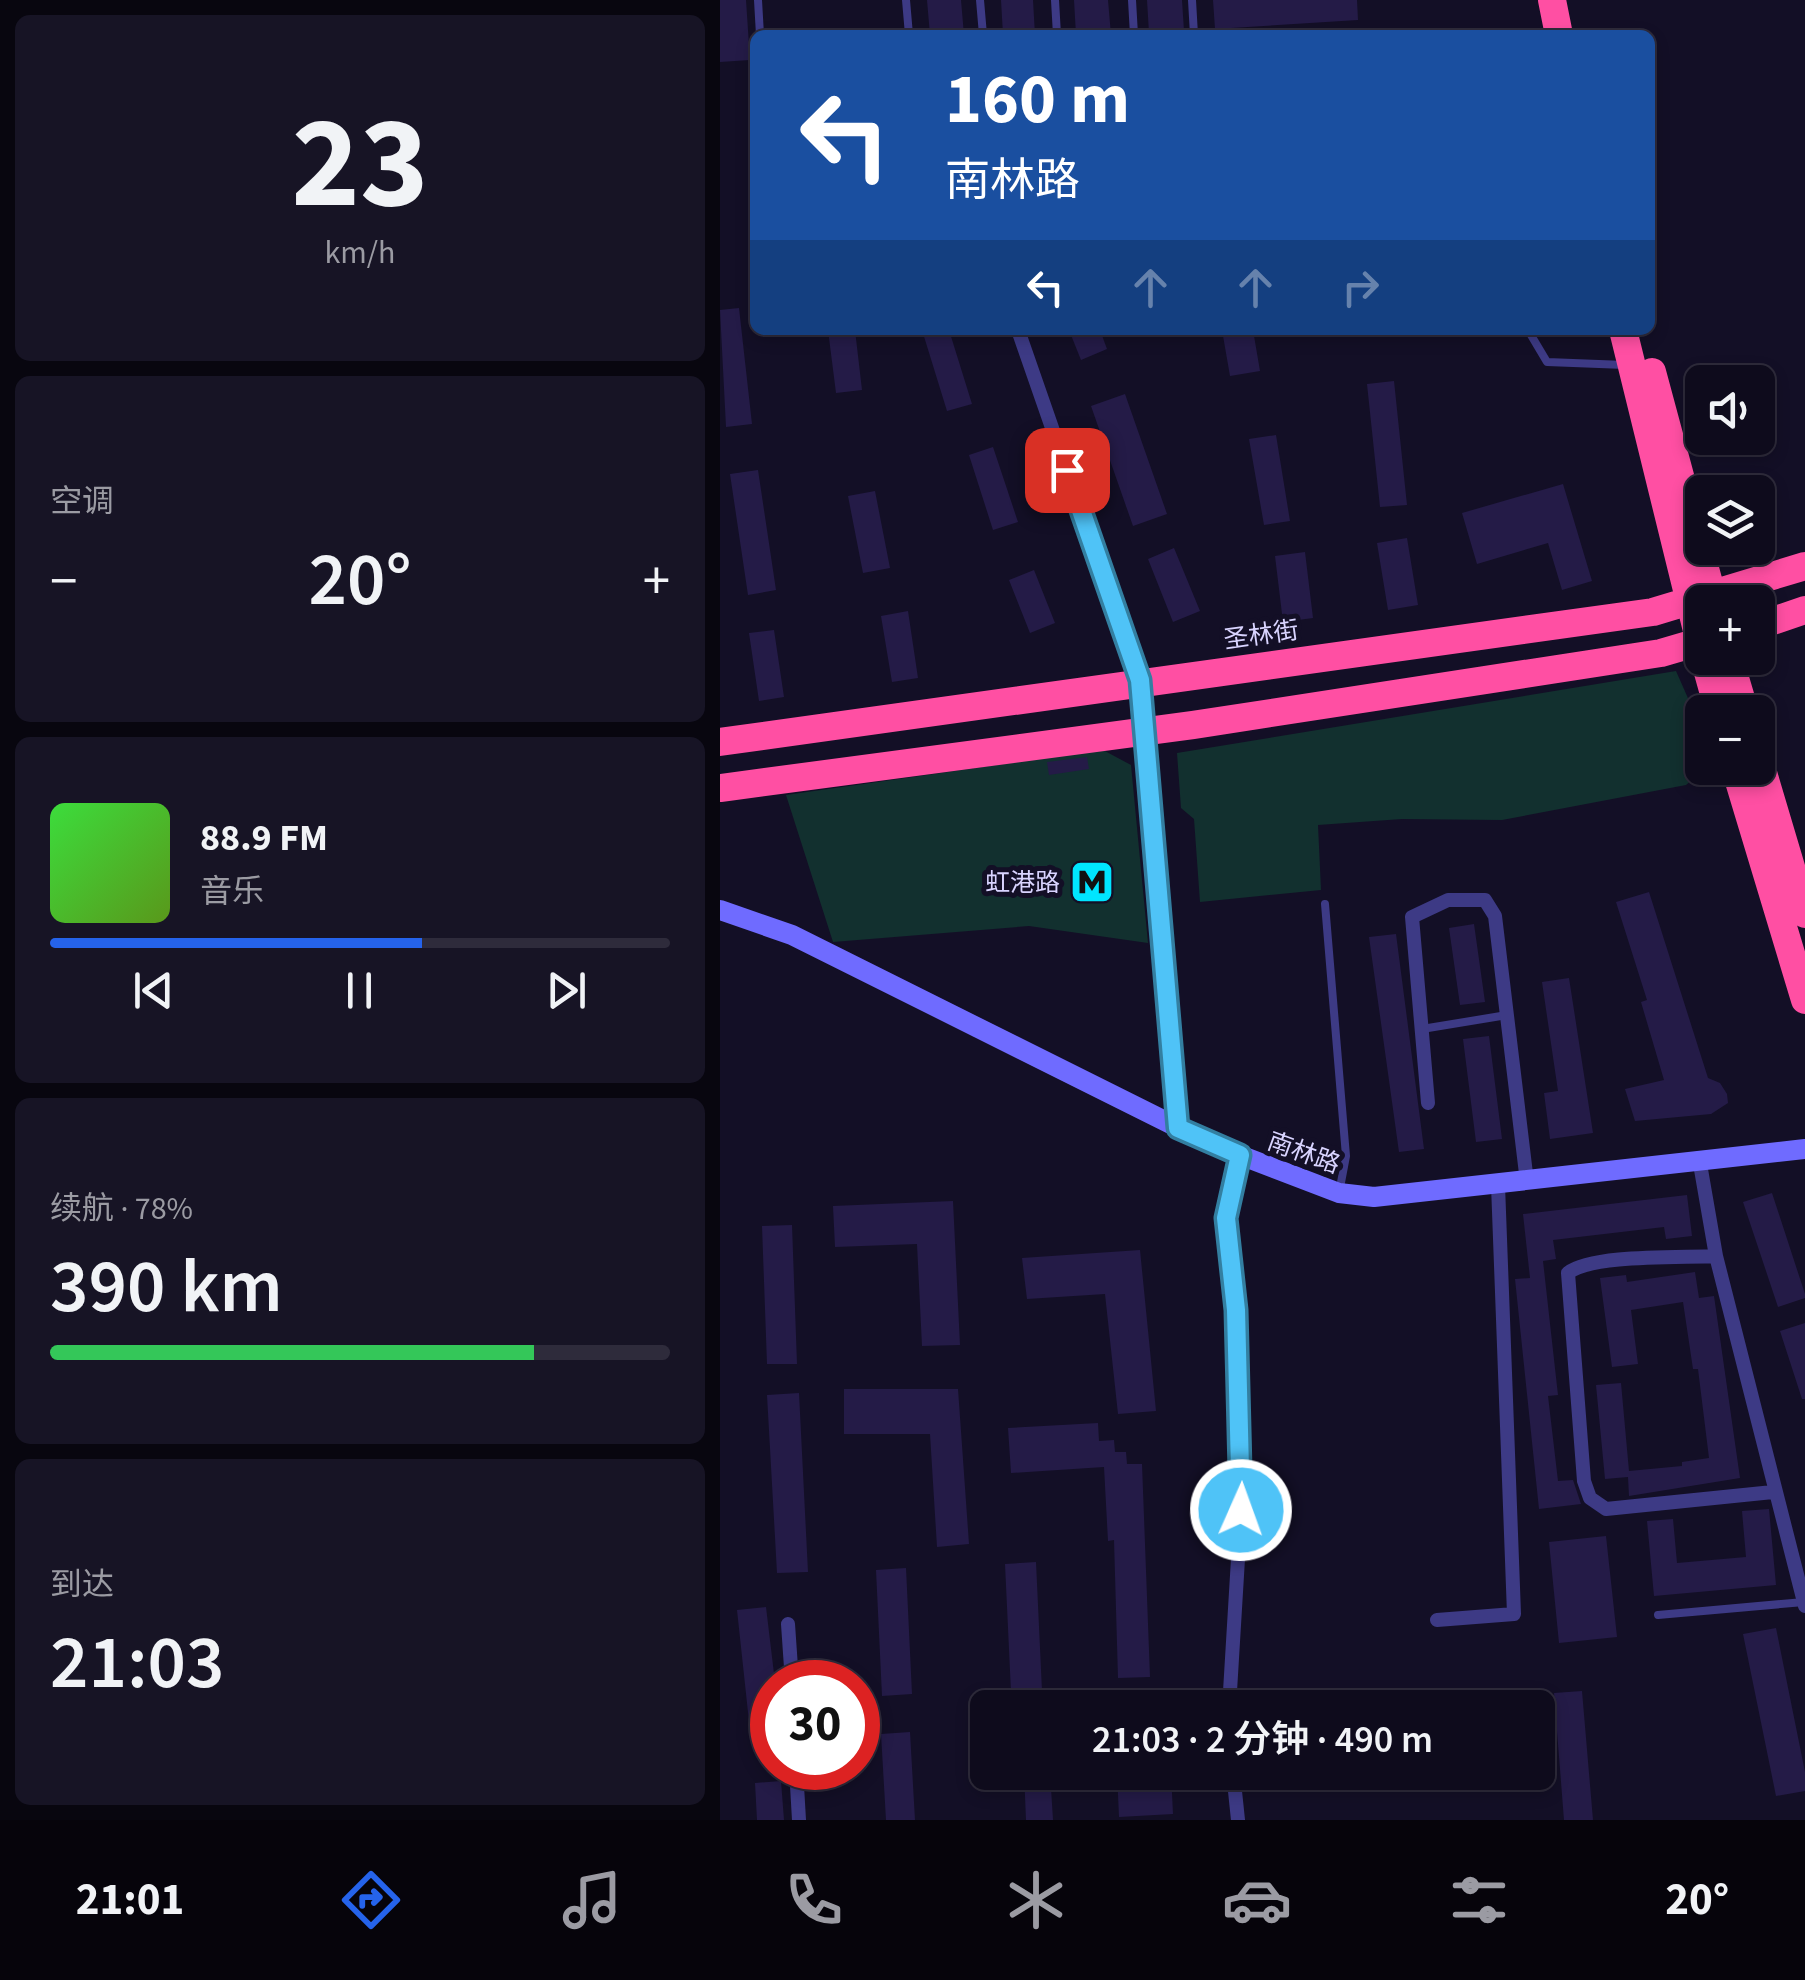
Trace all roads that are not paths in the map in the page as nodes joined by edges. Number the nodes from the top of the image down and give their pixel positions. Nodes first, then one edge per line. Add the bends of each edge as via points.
1 (758, 0) edge
2 (906, 0) edge
3 (980, 0) edge
4 (1055, 0) edge
5 (1132, 0) edge
6 (1192, 0) edge
7 (1552, 0) edge
8 (1571, 0) edge
9 (760, 30) edge
10 (909, 30) edge
11 (983, 30) edge
12 (1057, 30) edge
13 (1134, 30) edge
14 (1194, 30) edge
15 (1558, 30) edge
16 (1577, 30) edge
17 (1020, 335) edge
18 (1531, 335) edge
19 (1625, 335) edge
20 (1643, 335) edge
21 (1632, 366) junction
22 (1805, 566) edge
23 (1700, 585) edge
24 (1702, 585) edge
25 (1749, 585) edge
26 (1685, 605) edge
27 (1805, 610) edge
28 (1775, 620) edge
29 (1685, 650) edge
30 (1140, 680) junction
31 (1146, 729) junction
32 (720, 742) edge
33 (1740, 785) edge
34 (1767, 785) edge
35 (720, 788) edge
36 (1325, 904) dead end
37 (720, 910) edge
38 (1805, 914) edge
39 (1805, 1000) edge
40 (1507, 1015) junction
41 (1421, 1029) junction
42 (1428, 1102) dead end
43 (1178, 1128) junction
44 (1805, 1150) edge
45 (1240, 1155) junction
46 (1699, 1158) junction
47 (1527, 1182) junction
48 (1498, 1185) junction
49 (1339, 1193) junction
50 (1716, 1256) junction
51 (1772, 1492) junction
52 (1805, 1604) edge
53 (1658, 1615) dead end
54 (1437, 1620) dead end
55 (788, 1624) dead end
56 (790, 1660) edge
57 (1229, 1690) edge
58 (797, 1790) edge
59 (1235, 1790) edge
60 (799, 1820) edge
61 (1238, 1820) edge

1 - 9 lane
2 - 10 lane
3 - 11 lane
4 - 12 lane
5 - 13 lane
6 - 14 lane
7 - 15 highway
8 - 16 highway
17 - 30 street
18 - 21 lane via 1547,362
19 - 21 highway
20 - 24 highway
21 - 23 highway
22 - 25 highway, 圣林街
26 - 30 highway, 圣林街
27 - 28 highway
29 - 31 highway
30 - 31 street
30 - 32 highway, 圣林街
31 - 35 highway
31 - 43 street
33 - 39 highway
34 - 38 highway
36 - 49 lane via 1346,1156
37 - 43 street, 南林路 via 792,935
40 - 41 lane
40 - 41 street via 1495,916 1485,900 1448,900 1412,917
40 - 47 street
41 - 42 street
43 - 45 street, 南林路
44 - 46 street, 南林路
45 - 49 street, 南林路
45 - 57 street via 1226,1218 1243,1476
46 - 47 street, 南林路
46 - 50 street
47 - 48 street, 南林路
48 - 49 street, 南林路 via 1374,1197
48 - 54 street via 1514,1614
50 - 51 street
50 - 51 street via 1601,1263 1568,1273 1584,1480 1590,1498 1606,1509
51 - 52 street
52 - 53 lane
55 - 56 street
58 - 60 street
59 - 61 street

